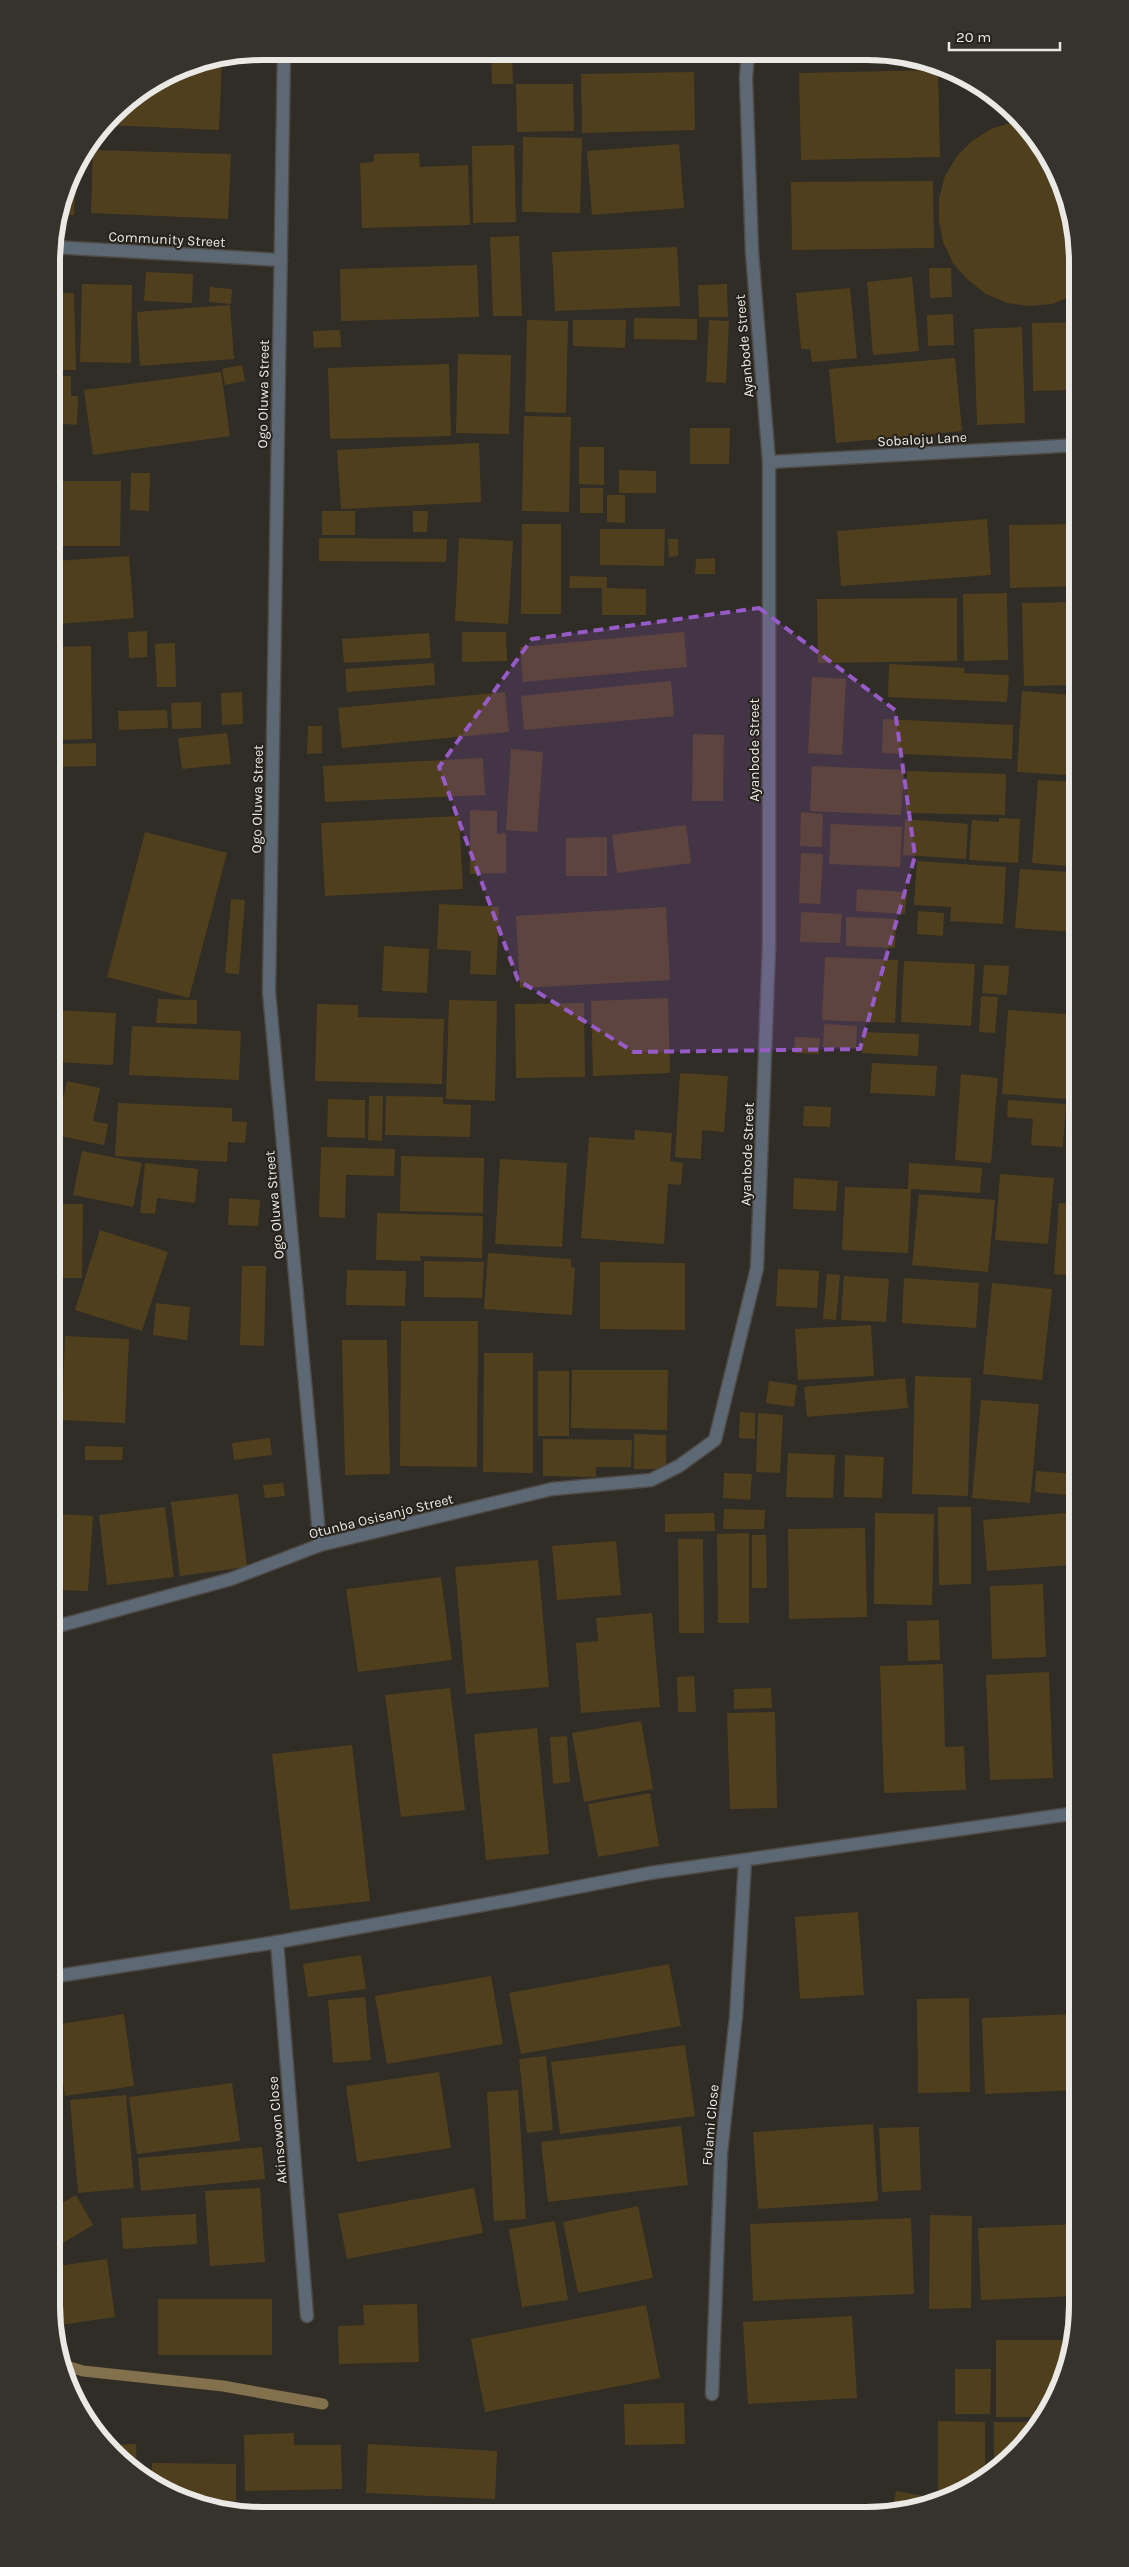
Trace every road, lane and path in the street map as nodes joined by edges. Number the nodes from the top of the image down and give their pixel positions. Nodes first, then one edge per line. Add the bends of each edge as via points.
1 (284, 60) edge
2 (747, 60) edge
3 (60, 247) edge
4 (281, 260) junction
5 (1069, 445) edge
6 (769, 462) junction
7 (715, 1440) joint
8 (320, 1544) junction
9 (60, 1626) edge
10 (1069, 1814) edge
11 (745, 1860) junction
12 (277, 1942) junction
13 (60, 1976) edge
14 (306, 2316) dead end
15 (712, 2394) dead end

1 - 4 street, Ogo Oluwa Street
2 - 6 street, Ayanbode Street via 752,252
3 - 4 street, Community Street
4 - 8 street, Ogo Oluwa Street via 270,992
5 - 6 street, Sobaloju Lane
6 - 7 street, Ayanbode Street via 769,946 758,1268
7 - 8 street, Otunba Osisanjo Street via 679,1466 651,1480 552,1489
8 - 9 street, Otunba Osisanjo Street via 231,1579
10 - 11 street
11 - 12 street via 650,1872
11 - 15 street, Folami Close via 736,2017 721,2153
12 - 13 street
12 - 14 street, Akinsowon Close

